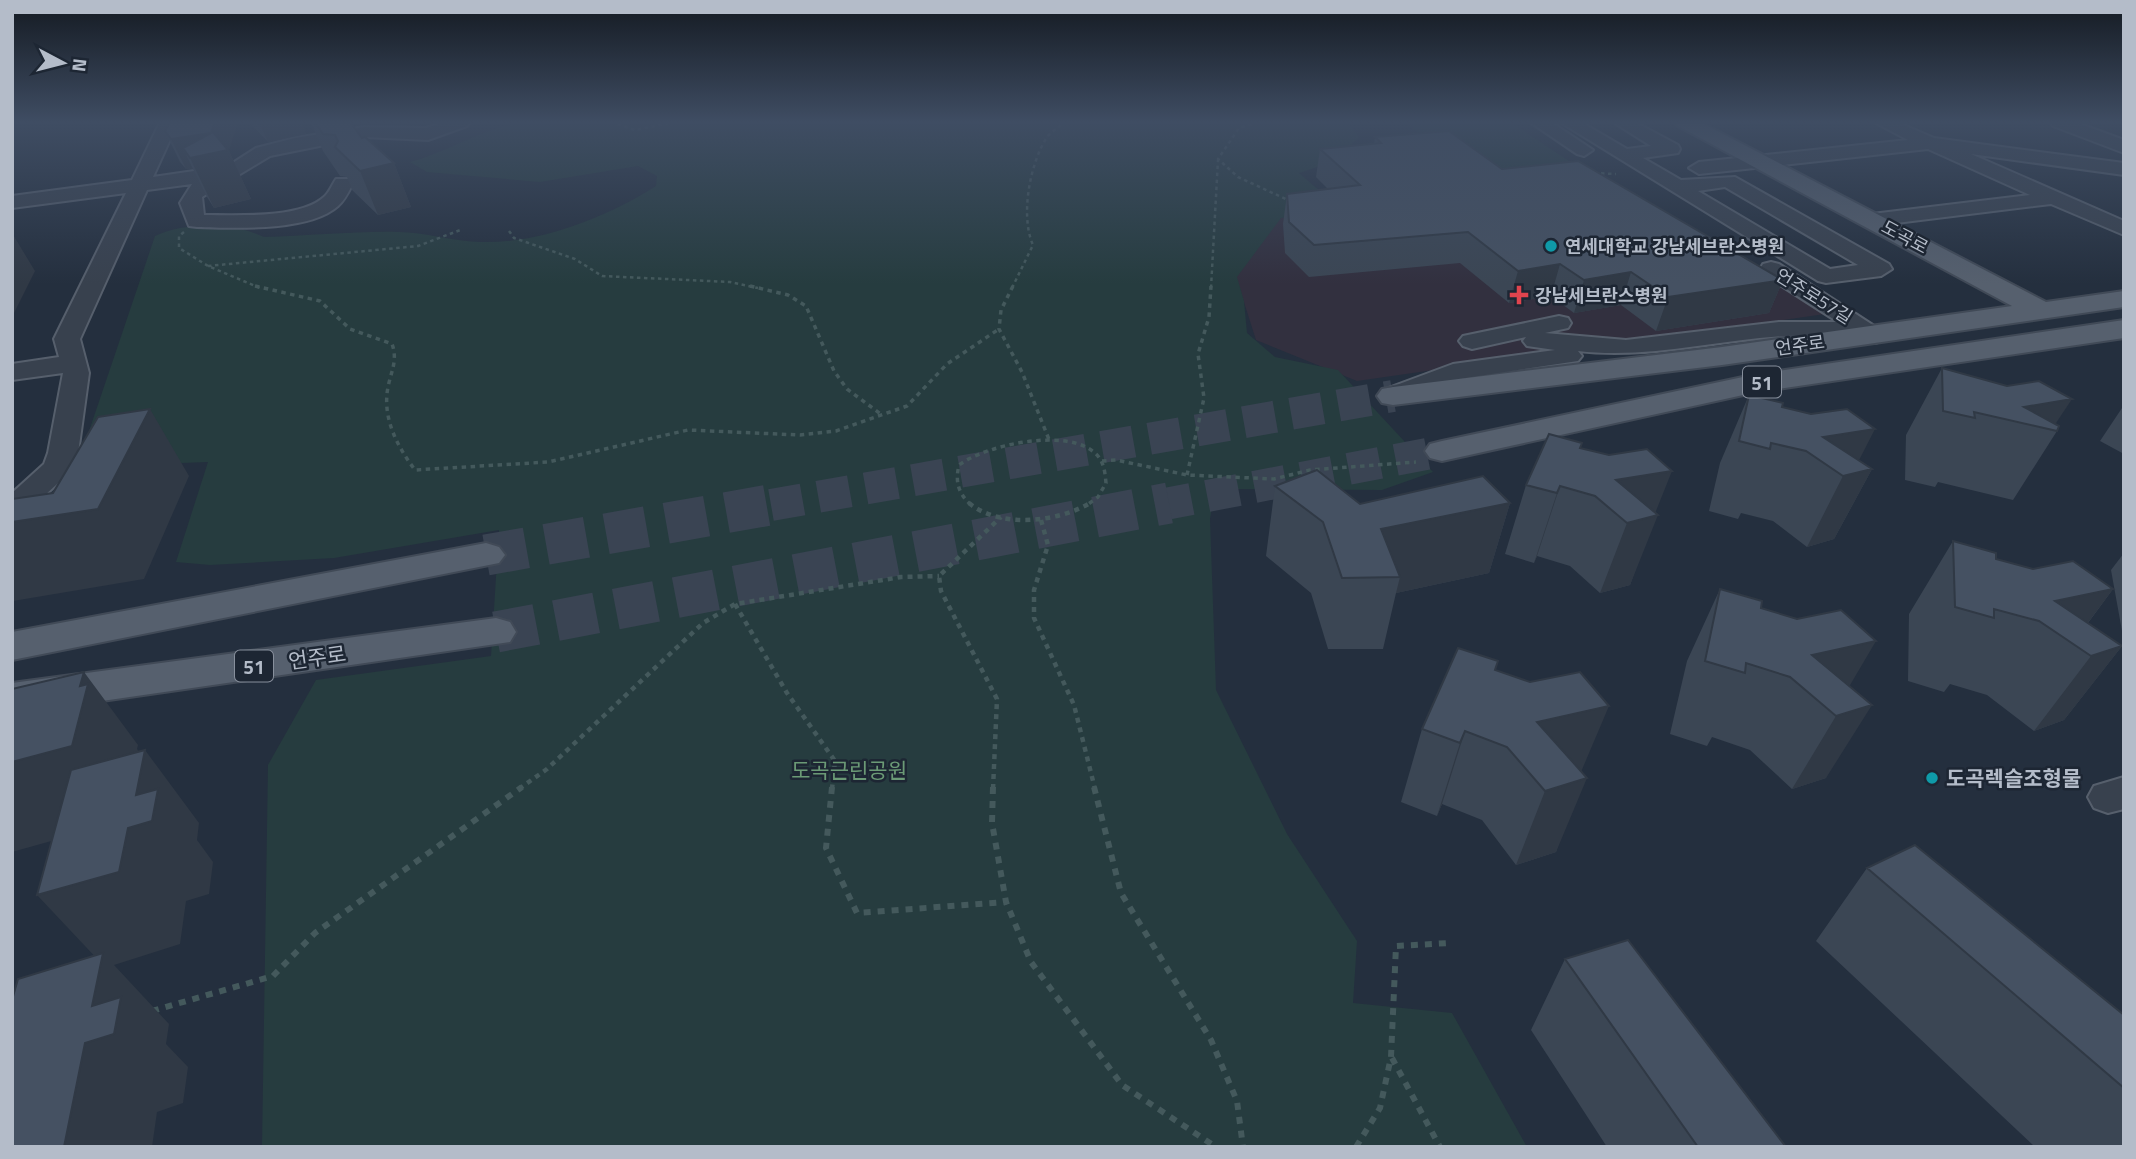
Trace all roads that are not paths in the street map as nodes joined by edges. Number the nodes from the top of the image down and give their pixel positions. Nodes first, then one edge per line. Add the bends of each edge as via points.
1 (144, 176) edge
2 (202, 176) edge
3 (223, 176) edge
4 (1640, 176) edge
5 (1657, 176) edge
6 (1789, 176) edge
7 (2006, 176) edge
8 (343, 183) edge
9 (140, 186) junction
10 (1676, 187) junction
11 (2055, 198) junction
12 (12, 202) edge
13 (1872, 220) junction
14 (2124, 229) edge
15 (2124, 299) edge
16 (2039, 309) junction
17 (2124, 329) edge
18 (2085, 334) junction
19 (1875, 335) junction
20 (1472, 341) dead end
21 (1628, 347) junction
22 (2124, 354) edge
23 (1569, 356) junction
24 (74, 362) junction
25 (12, 372) edge
26 (1393, 397) joint
27 (1442, 451) tunnel mouth
28 (12, 518) edge
29 (486, 555) tunnel mouth
30 (496, 632) tunnel mouth
31 (12, 646) edge
32 (12, 699) edge

1 - 9 street
2 - 9 street
3 - 8 street via 198,188 190,198 189,208 197,221 301,215 331,203
4 - 19 street, 언주로57길
5 - 10 street
6 - 13 main road, 도곡로
7 - 11 street
9 - 12 street
9 - 24 street via 67,340
10 - 10 street via 1728,181 1881,269 1826,276
11 - 13 street
11 - 14 street
13 - 16 main road, 도곡로
15 - 16 main road, 언주로 / 51
16 - 18 main road, 도곡로
16 - 19 main road, 언주로 / 51
17 - 18 main road, 언주로 / 51
18 - 22 main road, 도곡로
18 - 27 main road, 언주로 / 51 via 1757,383
19 - 21 street via 1800,326
19 - 26 main road, 언주로 / 51
20 - 21 street via 1564,323 1597,331
21 - 23 street
21 - 23 street via 1536,341 1560,345
23 - 26 street via 1453,372
24 - 25 street
24 - 28 street via 76,373 58,468 20,502
29 - 31 main road
30 - 32 main road, 언주로 / 51

